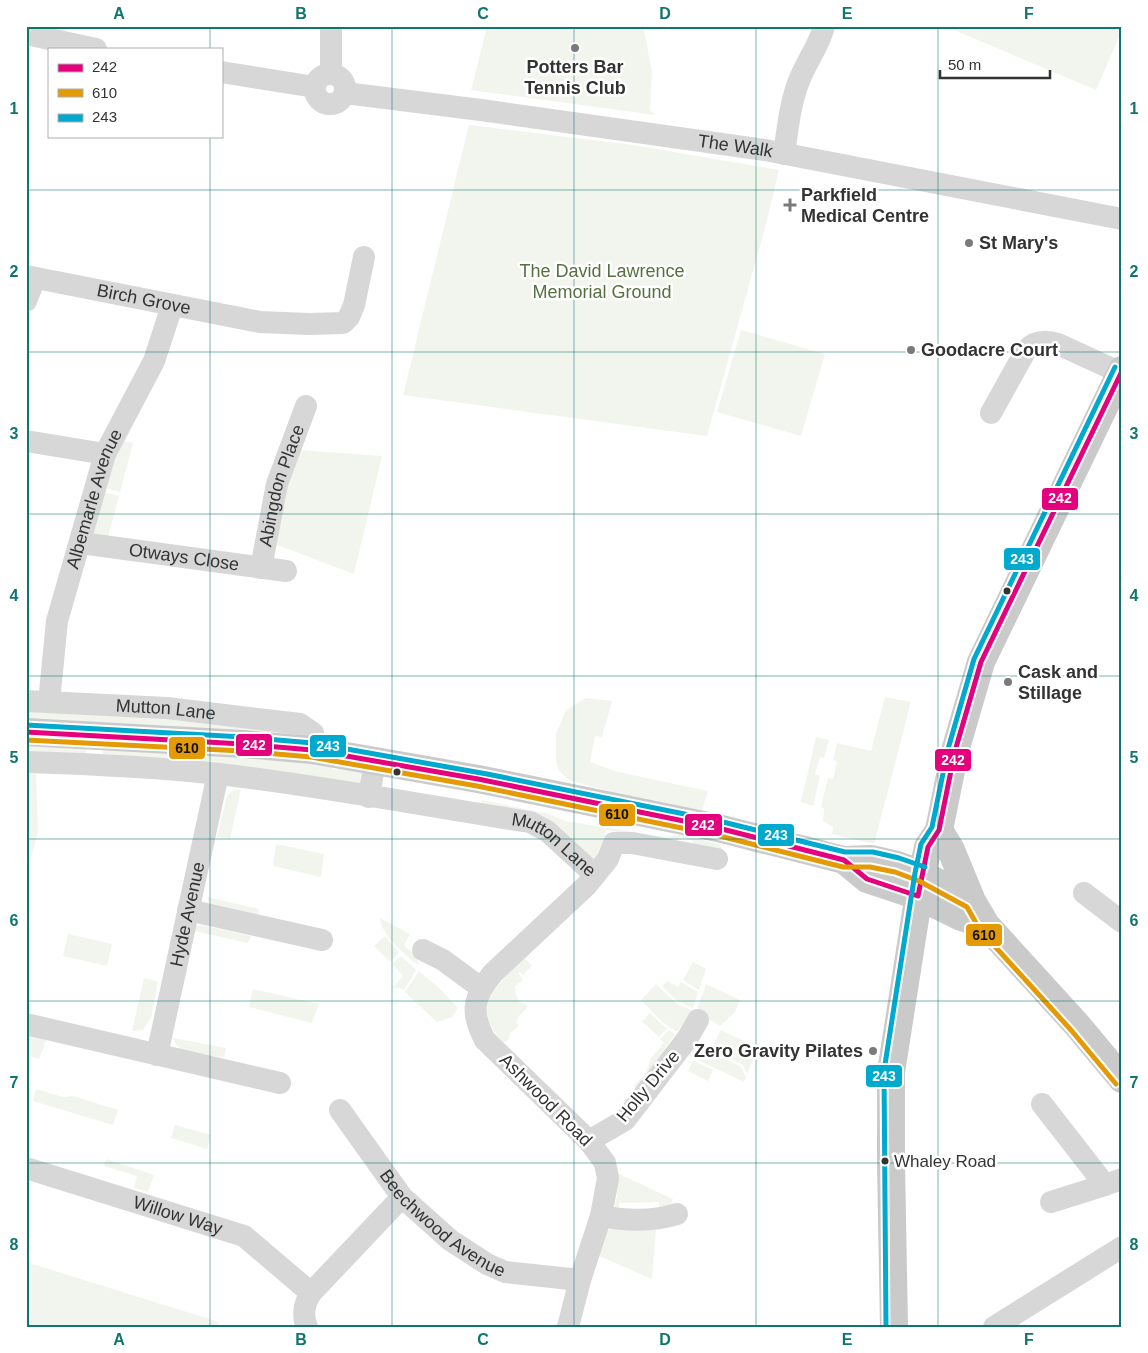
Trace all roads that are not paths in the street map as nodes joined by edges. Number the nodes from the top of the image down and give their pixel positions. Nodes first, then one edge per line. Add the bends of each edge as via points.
1 (331, 26) edge
2 (824, 26) edge
3 (26, 34) edge
4 (91, 48) edge
5 (222, 72) edge
6 (323, 80) junction
7 (784, 154) junction
8 (1122, 219) edge
9 (364, 257) dead end
10 (31, 277) edge
11 (26, 301) edge
12 (172, 306) junction
13 (1121, 372) edge
14 (306, 406) dead end
15 (991, 413) dead end
16 (26, 441) edge
17 (105, 454) junction
18 (81, 543) junction
19 (261, 568) junction
20 (286, 571) dead end
21 (26, 701) edge
22 (49, 702) junction
23 (26, 732) edge
24 (95, 736) junction
25 (312, 750) junction
26 (375, 760) junction
27 (26, 762) edge
28 (95, 764) junction
29 (218, 774) junction
30 (369, 797) junction
31 (939, 830) junction
32 (717, 859) dead end
33 (595, 875) junction
34 (920, 885) junction
35 (1084, 893) dead end
36 (972, 900) junction
37 (188, 910) junction
38 (1122, 922) edge
39 (986, 925) junction
40 (322, 940) dead end
41 (423, 950) dead end
42 (481, 988) junction
43 (698, 1020) dead end
44 (26, 1024) edge
45 (157, 1055) junction
46 (1122, 1079) edge
47 (280, 1083) dead end
48 (1042, 1104) dead end
49 (340, 1110) dead end
50 (589, 1141) junction
51 (26, 1168) edge
52 (1113, 1182) edge
53 (402, 1197) junction
54 (1052, 1202) dead end
55 (677, 1214) dead end
56 (602, 1216) junction
57 (1122, 1247) edge
58 (580, 1280) junction
59 (310, 1293) junction
60 (307, 1327) edge
61 (568, 1327) edge
62 (894, 1327) edge
63 (994, 1327) edge

1 - 6 street
2 - 7 street via 813,69 792,99
3 - 4 street
5 - 6 street
6 - 7 street, The Walk via 342,78 345,93 500,112
7 - 8 street, The Walk
9 - 12 street, Birch Grove via 354,305 343,323 260,322
10 - 11 street
10 - 12 street, Birch Grove
12 - 17 street, Albemarle Avenue via 154,361
13 - 15 street via 1058,344 1040,342 1026,350
13 - 31 main road via 982,662 955,751
14 - 19 street, Abingdon Place via 277,484
16 - 17 street
17 - 18 street, Albemarle Avenue
18 - 19 street, Otways Close
18 - 22 street, Albemarle Avenue via 57,621
19 - 20 street, Otways Close
21 - 22 street, Mutton Lane
22 - 25 street, Mutton Lane via 167,708 300,724 313,733
23 - 24 main road, Mutton Lane
24 - 25 main road, Mutton Lane
24 - 28 street
25 - 26 main road, Mutton Lane
26 - 30 street
26 - 34 main road, Mutton Lane via 718,828 844,860 871,859 897,865
27 - 28 street, Mutton Lane
28 - 29 street, Mutton Lane
29 - 30 street, Mutton Lane
29 - 37 street, Hyde Avenue
30 - 33 street, Mutton Lane via 530,822 546,831
31 - 34 main road via 928,847
31 - 36 main road
32 - 33 street, Mutton Lane via 632,843 614,843
33 - 42 street, Ashwood Road
34 - 36 main road
34 - 39 main road via 962,917
34 - 62 main road via 891,1072
35 - 38 street
36 - 39 main road
37 - 40 street
37 - 45 street, Hyde Avenue
39 - 46 main road
41 - 42 street via 443,960
42 - 50 street, Ashwood Road via 475,1009 485,1040
43 - 50 street, Holly Drive via 624,1120
44 - 45 street
45 - 47 street
48 - 52 street
49 - 53 street, Beechwood Avenue
50 - 56 street, Ashwood Road via 605,1163 608,1178
51 - 59 street, Willow Way via 244,1236
52 - 54 street
53 - 58 street, Beechwood Avenue via 450,1240 505,1272
53 - 59 street
55 - 56 street via 660,1219 622,1220
56 - 58 street, Ashwood Road
57 - 63 street
58 - 61 street, Ashwood Road
59 - 60 street via 304,1310

